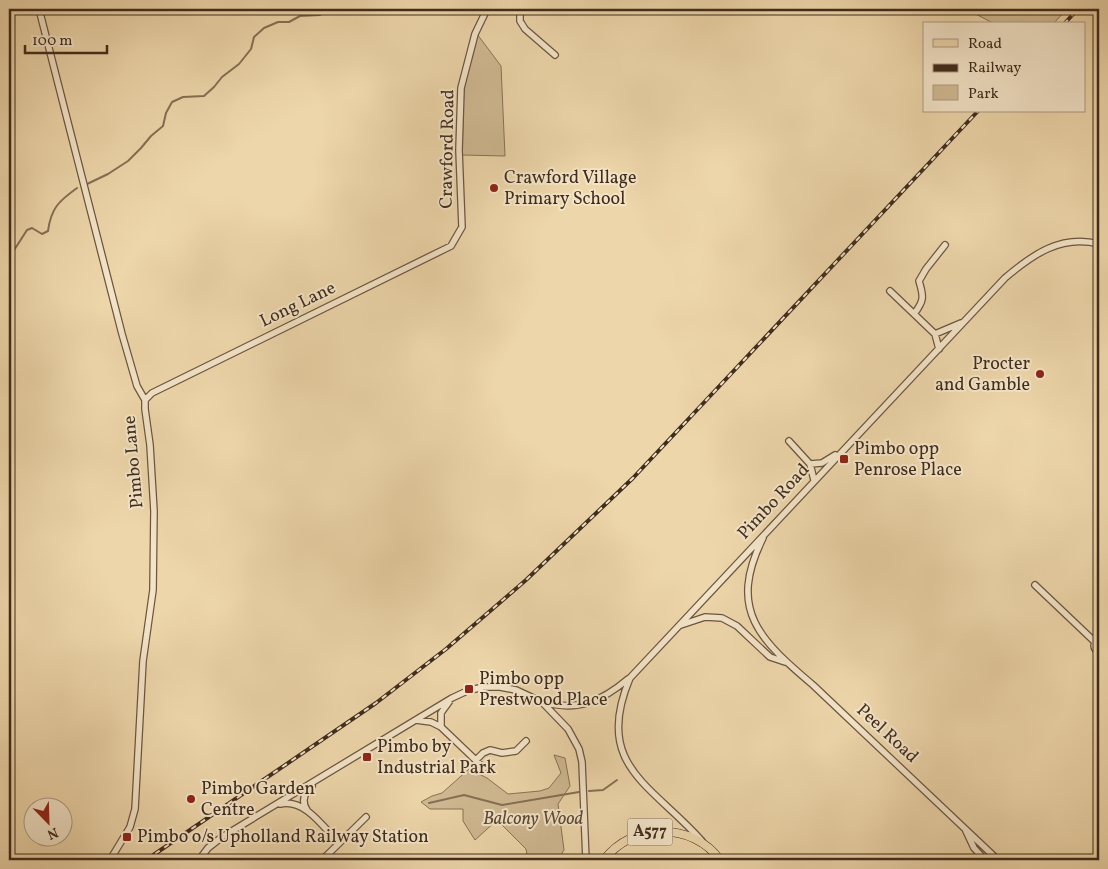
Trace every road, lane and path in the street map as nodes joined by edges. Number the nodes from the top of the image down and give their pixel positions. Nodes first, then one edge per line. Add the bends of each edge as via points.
1 (38, 9) edge
2 (487, 9) edge
3 (520, 9) edge
4 (555, 55) dead end
5 (460, 232) joint
6 (1099, 244) edge
7 (945, 245) dead end
8 (890, 291) dead end
9 (914, 314) junction
10 (966, 320) junction
11 (935, 334) junction
12 (939, 349) junction
13 (145, 400) junction
14 (789, 441) dead end
15 (844, 450) junction
16 (810, 464) junction
17 (814, 480) junction
18 (767, 532) junction
19 (1035, 585) dead end
20 (678, 627) junction
21 (1097, 640) edge
22 (1099, 653) edge
23 (787, 663) junction
24 (630, 678) junction
25 (452, 698) junction
26 (542, 702) junction
27 (416, 720) junction
28 (441, 727) junction
29 (526, 741) dead end
30 (476, 760) junction
31 (484, 768) dead end
32 (323, 776) junction
33 (273, 806) junction
34 (308, 812) junction
35 (366, 816) dead end
36 (966, 828) junction
37 (703, 842) junction
38 (339, 843) junction
39 (110, 860) edge
40 (199, 860) edge
41 (322, 860) edge
42 (586, 860) edge
43 (604, 860) edge
44 (720, 860) edge
45 (985, 860) edge
46 (998, 860) edge

1 - 13 street, Pimbo Lane via 122,334 137,386
2 - 5 street, Crawford Road via 475,34 461,88
3 - 4 street via 520,21 526,29
5 - 13 street, Long Lane via 451,246 152,393
6 - 10 street, Pimbo Road via 1072,242 1055,245 1036,254 1005,278
7 - 9 street via 919,282 923,295
8 - 9 street
9 - 11 street
10 - 11 street
10 - 12 street, Pimbo Road
11 - 12 street
12 - 15 street, Pimbo Road
13 - 39 street, Pimbo Lane via 154,510 153,590 144,661 135,809 130,827
14 - 16 street
15 - 16 street via 822,463
15 - 17 street, Pimbo Road
16 - 17 street
17 - 18 street, Pimbo Road
18 - 20 street, Pimbo Road
18 - 23 street, Peel Road via 750,570 748,602 761,633
19 - 21 street
20 - 23 street, Peel Road via 705,617 722,618 737,626 770,658
20 - 24 street, Pimbo Road
21 - 22 street via 1095,650
23 - 36 street, Peel Road
24 - 26 street via 608,695 585,704 564,706
24 - 37 street, Pimbo Road via 621,698 617,726 620,748 633,771
25 - 26 street via 474,689 492,687 516,690
25 - 27 street
25 - 28 street via 441,713
26 - 42 street via 563,723 575,741 582,762
27 - 28 street
27 - 32 street
28 - 30 street
29 - 30 street via 516,751 502,753 490,750
30 - 31 street
32 - 33 street
32 - 34 street via 304,797
33 - 34 street via 291,803
33 - 40 street via 218,840
34 - 38 street
35 - 38 street
36 - 45 street, Peel Road via 974,848
36 - 46 street, Peel Road
37 - 43 main road, A577 via 673,832 657,831 630,838
37 - 44 main road, A577
38 - 41 street

